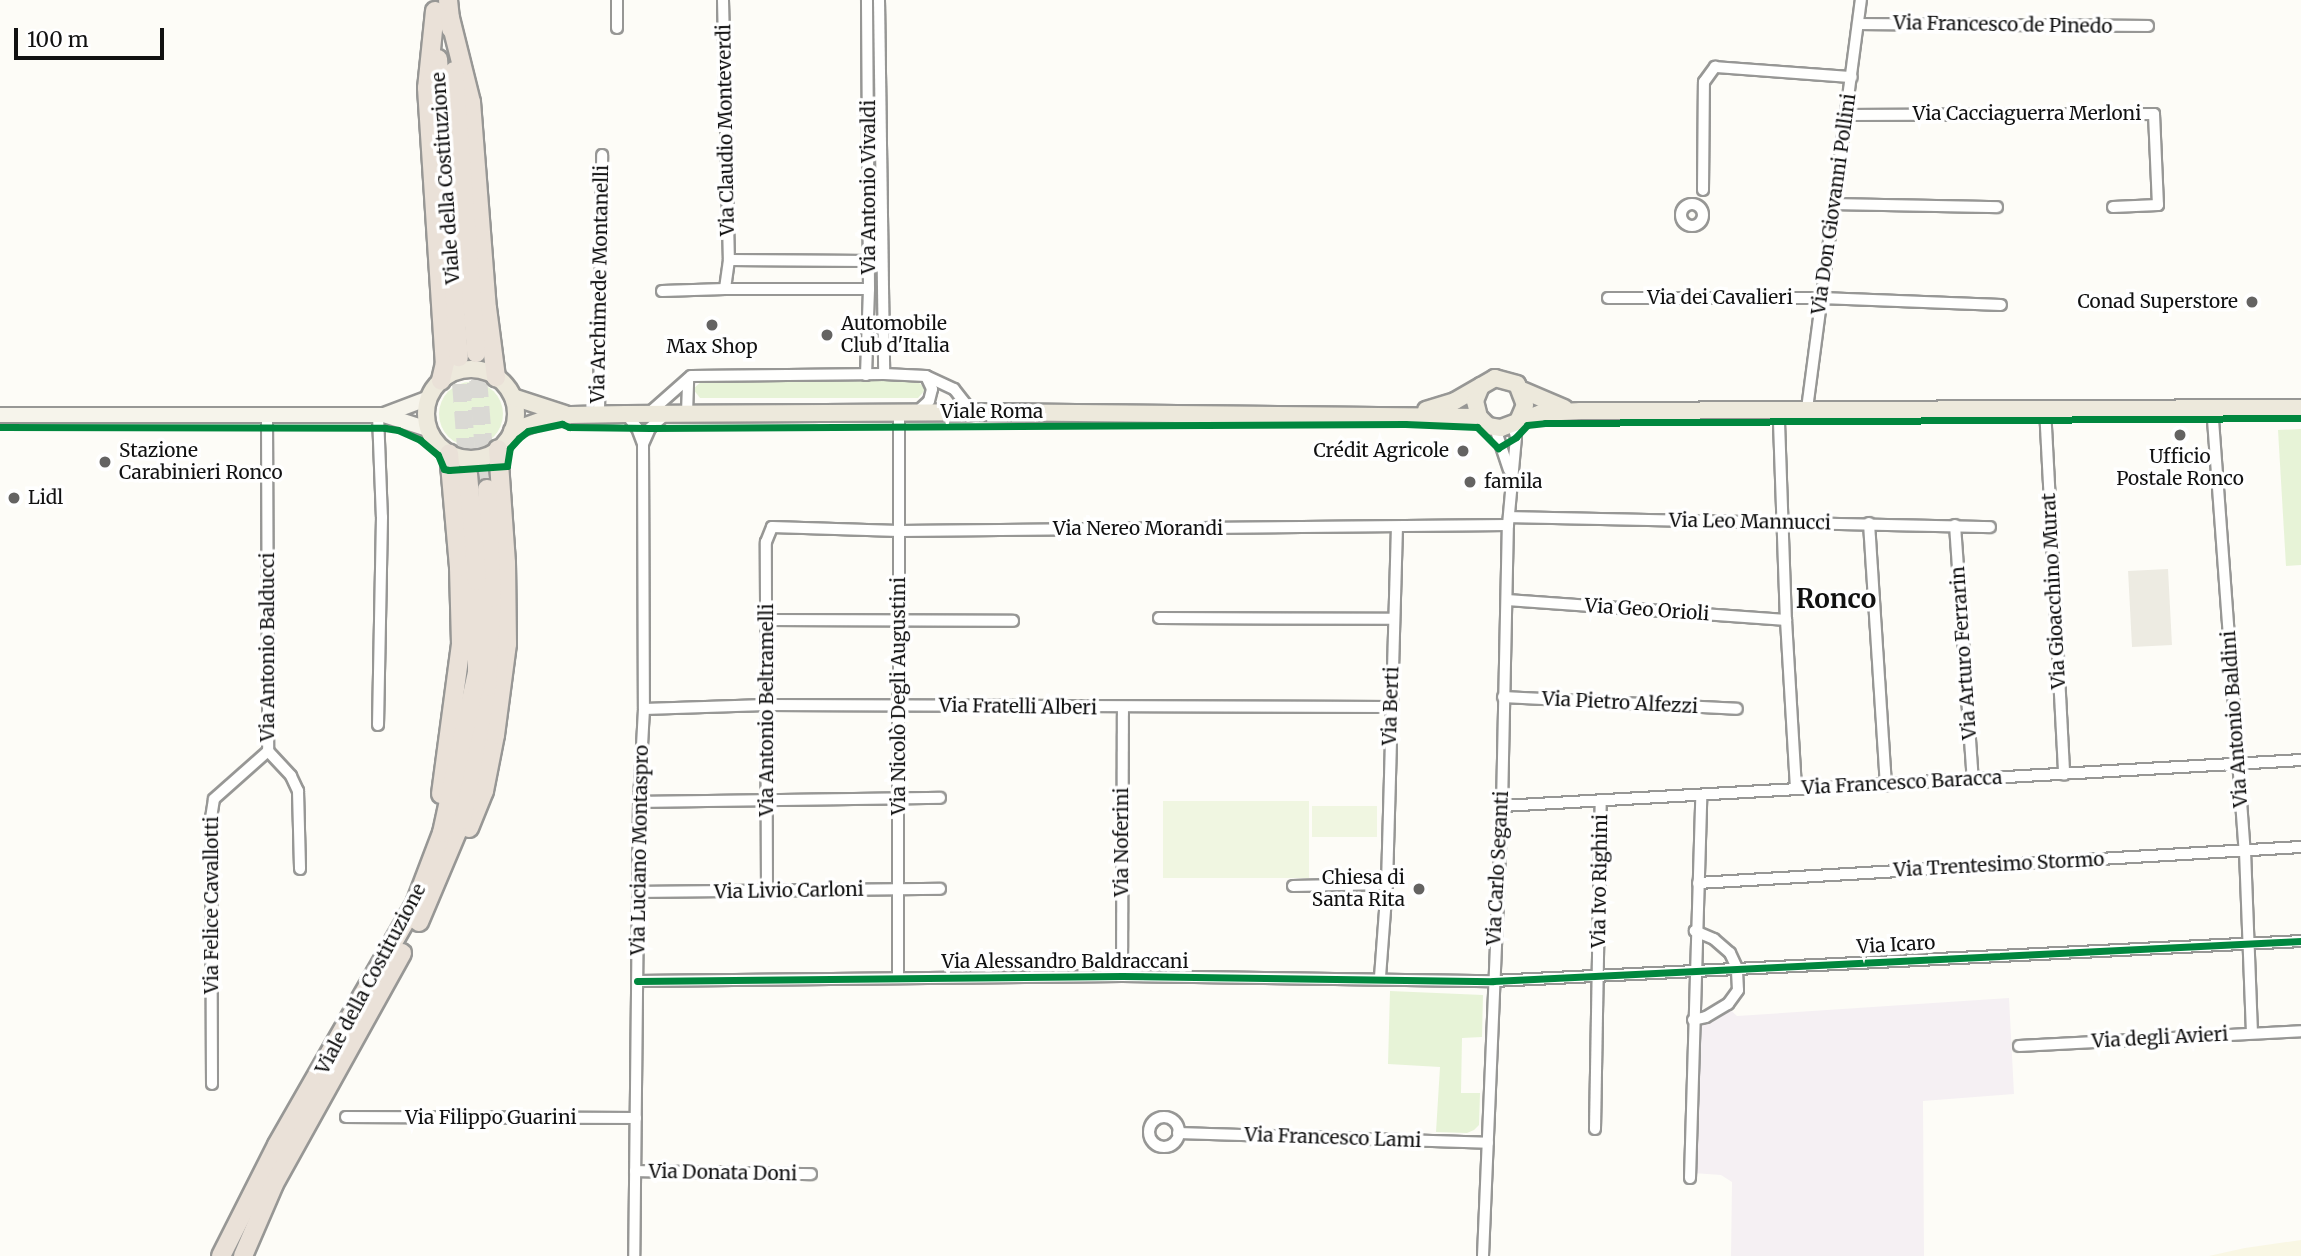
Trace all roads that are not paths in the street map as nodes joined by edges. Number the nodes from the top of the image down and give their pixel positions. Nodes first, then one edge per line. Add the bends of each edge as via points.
1 (617, 0) edge
2 (723, 0) edge
3 (867, 0) edge
4 (879, 0) edge
5 (1861, 0) edge
6 (442, 7) edge
7 (1859, 24) junction
8 (2148, 26) dead end
9 (617, 29) dead end
10 (1852, 77) junction
11 (1847, 115) junction
12 (601, 155) dead end
13 (1703, 190) junction
14 (1694, 204) junction
15 (1836, 204) junction
16 (1997, 207) dead end
17 (2113, 207) dead end
18 (1703, 214) junction
19 (729, 260) junction
20 (869, 261) junction
21 (725, 289) junction
22 (870, 289) junction
23 (662, 292) dead end
24 (1608, 298) dead end
25 (1821, 298) junction
26 (2001, 305) dead end
27 (468, 355) tunnel mouth
28 (884, 374) junction
29 (866, 375) junction
30 (926, 376) junction
31 (496, 377) junction
32 (688, 379) junction
33 (441, 381) junction
34 (1481, 386) junction
35 (1522, 390) junction
36 (513, 397) junction
37 (429, 398) junction
38 (2212, 406) junction
39 (2045, 408) junction
40 (2301, 408) edge
41 (1807, 409) junction
42 (1581, 411) junction
43 (917, 412) junction
44 (972, 412) junction
45 (687, 413) junction
46 (899, 413) junction
47 (599, 414) junction
48 (626, 414) junction
49 (648, 414) junction
50 (666, 414) junction
51 (1414, 414) junction
52 (0, 415) edge
53 (267, 415) junction
54 (381, 415) junction
55 (571, 415) junction
56 (1479, 417) junction
57 (1516, 422) junction
58 (1779, 422) dead end
59 (1495, 428) junction
60 (428, 429) junction
61 (512, 432) junction
62 (643, 444) junction
63 (498, 449) junction
64 (449, 453) junction
65 (468, 474) tunnel mouth
66 (1511, 480) junction
67 (487, 488) tunnel mouth
68 (1509, 521) junction
69 (1869, 523) junction
70 (1782, 524) junction
71 (1955, 525) junction
72 (1397, 527) junction
73 (1990, 527) dead end
74 (769, 529) joint
75 (899, 531) junction
76 (1507, 600) junction
77 (1159, 618) dead end
78 (1394, 619) junction
79 (767, 620) junction
80 (898, 620) junction
81 (1786, 620) junction
82 (1013, 621) dead end
83 (1503, 697) junction
84 (766, 705) junction
85 (898, 705) junction
86 (1391, 707) junction
87 (1123, 708) junction
88 (645, 709) junction
89 (1737, 709) dead end
90 (378, 725) dead end
91 (268, 751) junction
92 (2301, 760) edge
93 (2239, 763) junction
94 (2064, 775) junction
95 (1973, 780) junction
96 (1886, 785) junction
97 (1796, 788) junction
98 (1701, 797) junction
99 (940, 798) dead end
100 (899, 799) junction
101 (768, 801) junction
102 (1601, 801) junction
103 (639, 802) junction
104 (1502, 806) junction
105 (2301, 847) edge
106 (2245, 850) junction
107 (300, 869) dead end
108 (1698, 883) junction
109 (1387, 884) junction
110 (1293, 886) dead end
111 (940, 889) dead end
112 (898, 890) junction
113 (767, 891) junction
114 (638, 892) junction
115 (424, 901) junction
116 (1695, 931) junction
117 (2301, 940) edge
118 (2247, 944) junction
119 (1737, 968) junction
120 (1694, 970) junction
121 (1122, 976) junction
122 (1597, 976) junction
123 (1380, 977) junction
124 (898, 978) junction
125 (637, 981) junction
126 (1493, 981) junction
127 (1693, 1020) junction
128 (2301, 1031) edge
129 (2252, 1033) junction
130 (2019, 1046) dead end
131 (212, 1084) dead end
132 (346, 1116) dead end
133 (636, 1118) junction
134 (1595, 1129) dead end
135 (1178, 1133) dead end
136 (1488, 1143) junction
137 (635, 1171) junction
138 (811, 1174) dead end
139 (1690, 1178) dead end
140 (221, 1256) edge
141 (243, 1256) edge
142 (634, 1256) edge
143 (1483, 1256) edge

1 - 9 street
2 - 19 street, Via Claudio Monteverdi
3 - 20 street, Via Antonio Vivaldi
4 - 28 street, Via Antonio Vivaldi
5 - 7 street, Via Don Giovanni Pollini
6 - 27 highway, Viale della Costituzione
6 - 31 highway via 471,102
6 - 33 highway via 427,88 445,363
7 - 8 street, Via Francesco de Pinedo
7 - 10 street, Via Don Giovanni Pollini
10 - 11 street, Via Don Giovanni Pollini
10 - 13 street via 1714,66 1704,82
11 - 15 street, Via Don Giovanni Pollini
11 - 17 street, Via Cacciaguerra Merloni via 2154,114 2158,205
12 - 47 street, Via Archimede Montanelli
13 - 14 street
13 - 18 street
14 - 18 street
14 - 18 street via 1682,209 1683,223 1697,226
15 - 16 street
15 - 25 street, Via Don Giovanni Pollini
19 - 20 street, Via Claudio Monteverdi
19 - 21 street, Via Claudio Monteverdi
20 - 22 street, Via Antonio Vivaldi
21 - 22 street
21 - 23 street
22 - 29 street, Via Antonio Vivaldi
24 - 25 street, Via dei Cavalieri
25 - 26 street, Via dei Cavalieri
25 - 41 street, Via Don Giovanni Pollini
28 - 29 street
28 - 30 street
29 - 32 street
30 - 43 street via 932,389 929,401
30 - 44 street via 954,389
31 - 33 main road via 468,369
31 - 36 main road
32 - 45 street
32 - 49 street
33 - 37 main road
34 - 35 main road via 1503,378
34 - 51 main road, Viale Roma via 1455,401
34 - 56 main road via 1475,401
35 - 42 main road
35 - 57 main road via 1525,405
36 - 55 main road, Viale Roma
36 - 61 main road
37 - 54 main road
37 - 60 main road
38 - 39 main road
38 - 40 main road
38 - 93 street, Via Antonio Baldini
39 - 41 main road
39 - 94 street, Via Gioacchino Murat
41 - 42 main road
42 - 57 main road via 1541,413
43 - 44 main road, Viale Roma
43 - 46 main road, Viale Roma
44 - 51 main road, Viale Roma
45 - 46 main road, Viale Roma
45 - 50 main road, Viale Roma
46 - 75 street, Via Nicolò Degli Augustini
47 - 48 main road, Viale Roma
47 - 55 main road, Viale Roma
48 - 49 main road, Viale Roma
48 - 62 street, Via Luciano Montaspro
49 - 50 main road, Viale Roma
50 - 62 street via 650,428
51 - 56 main road, Viale Roma
52 - 53 main road
53 - 54 main road
53 - 91 street, Via Antonio Balducci
54 - 60 main road
54 - 90 street
55 - 61 main road, Viale Roma
56 - 59 main road
57 - 59 main road
57 - 66 street, Via Carlo Seganti
58 - 70 street
59 - 66 street, Via Carlo Seganti
60 - 64 main road
61 - 63 main road
62 - 88 street, Via Luciano Montaspro
63 - 64 main road via 474,459
63 - 115 highway via 507,644 495,735 484,791 450,881
64 - 115 highway via 461,644 436,824 417,880
65 - 115 highway, Viale della Costituzione via 477,581 477,673
66 - 68 street, Via Carlo Seganti
67 - 115 highway, Viale della Costituzione via 492,598 487,687 462,820
68 - 70 street, Via Leo Mannucci
68 - 72 street, Via Nereo Morandi
68 - 76 street, Via Carlo Seganti
69 - 70 street, Via Leo Mannucci
69 - 71 street, Via Leo Mannucci
69 - 96 street
70 - 81 street
71 - 73 street, Via Leo Mannucci
71 - 95 street, Via Arturo Ferrarin
72 - 75 street, Via Nereo Morandi
72 - 78 street, Via Berti
74 - 75 street, Via Nereo Morandi
74 - 79 street, Via Antonio Beltramelli
75 - 80 street, Via Nicolò Degli Augustini
76 - 81 street, Via Geo Orioli
76 - 83 street, Via Carlo Seganti
77 - 78 street
78 - 86 street, Via Berti
79 - 80 street
79 - 84 street, Via Antonio Beltramelli
80 - 82 street
80 - 85 street, Via Nicolò Degli Augustini
81 - 97 street
83 - 89 street, Via Pietro Alfezzi
83 - 104 street, Via Carlo Seganti
84 - 85 street, Via Fratelli Alberi
84 - 88 street, Via Fratelli Alberi
84 - 101 street, Via Antonio Beltramelli
85 - 87 street, Via Fratelli Alberi
85 - 100 street, Via Nicolò Degli Augustini
86 - 87 street, Via Fratelli Alberi
86 - 109 street, Via Berti
87 - 121 street, Via Noferini
88 - 103 street, Via Luciano Montaspro
91 - 107 street, Via Antonio Balducci via 298,791
91 - 131 street, Via Felice Cavallotti via 214,799
92 - 93 street, Via Francesco Baracca
93 - 94 street, Via Francesco Baracca
93 - 106 street, Via Antonio Baldini
94 - 95 street, Via Francesco Baracca
95 - 96 street, Via Francesco Baracca
96 - 97 street, Via Francesco Baracca
97 - 98 street, Via Francesco Baracca
98 - 102 street, Via Francesco Baracca
98 - 108 street
99 - 100 street
100 - 101 street
100 - 112 street, Via Nicolò Degli Augustini
101 - 103 street
101 - 113 street, Via Antonio Beltramelli
102 - 104 street, Via Francesco Baracca
102 - 122 street, Via Ivo Righini
103 - 114 street, Via Luciano Montaspro
104 - 126 street, Via Carlo Seganti
105 - 106 street, Via Trentesimo Stormo
106 - 108 street, Via Trentesimo Stormo
106 - 118 street, Via Antonio Baldini
108 - 116 street
109 - 110 street
109 - 123 street, Via Berti
111 - 112 street, Via Livio Carloni
112 - 113 street, Via Livio Carloni
112 - 124 street, Via Nicolò Degli Augustini
113 - 114 street, Via Livio Carloni
114 - 125 street, Via Luciano Montaspro
115 - 140 highway, Viale della Costituzione via 277,1145
115 - 141 highway, Viale della Costituzione via 274,1184
116 - 119 street via 1730,953
116 - 120 street
117 - 118 street, Via Icaro
118 - 119 street, Via Icaro
118 - 129 street, Via Antonio Baldini
119 - 120 street, Via Icaro
119 - 127 street via 1738,990 1728,1004
120 - 122 street, Via Icaro
120 - 127 street
121 - 123 street, Via Alessandro Baldraccani
121 - 124 street, Via Alessandro Baldraccani
122 - 126 street, Via Icaro
122 - 134 street, Via Ivo Righini
123 - 126 street, Via Alessandro Baldraccani
124 - 125 street, Via Alessandro Baldraccani
125 - 133 street, Via Luciano Montaspro
126 - 136 street, Via Carlo Seganti
127 - 139 street
128 - 129 street, Via degli Avieri
129 - 130 street, Via degli Avieri
132 - 133 street, Via Filippo Guarini
133 - 137 street, Via Luciano Montaspro
135 - 136 street, Via Francesco Lami
136 - 143 street, Via Carlo Seganti
137 - 138 street, Via Donata Doni
137 - 142 street, Via Luciano Montaspro

